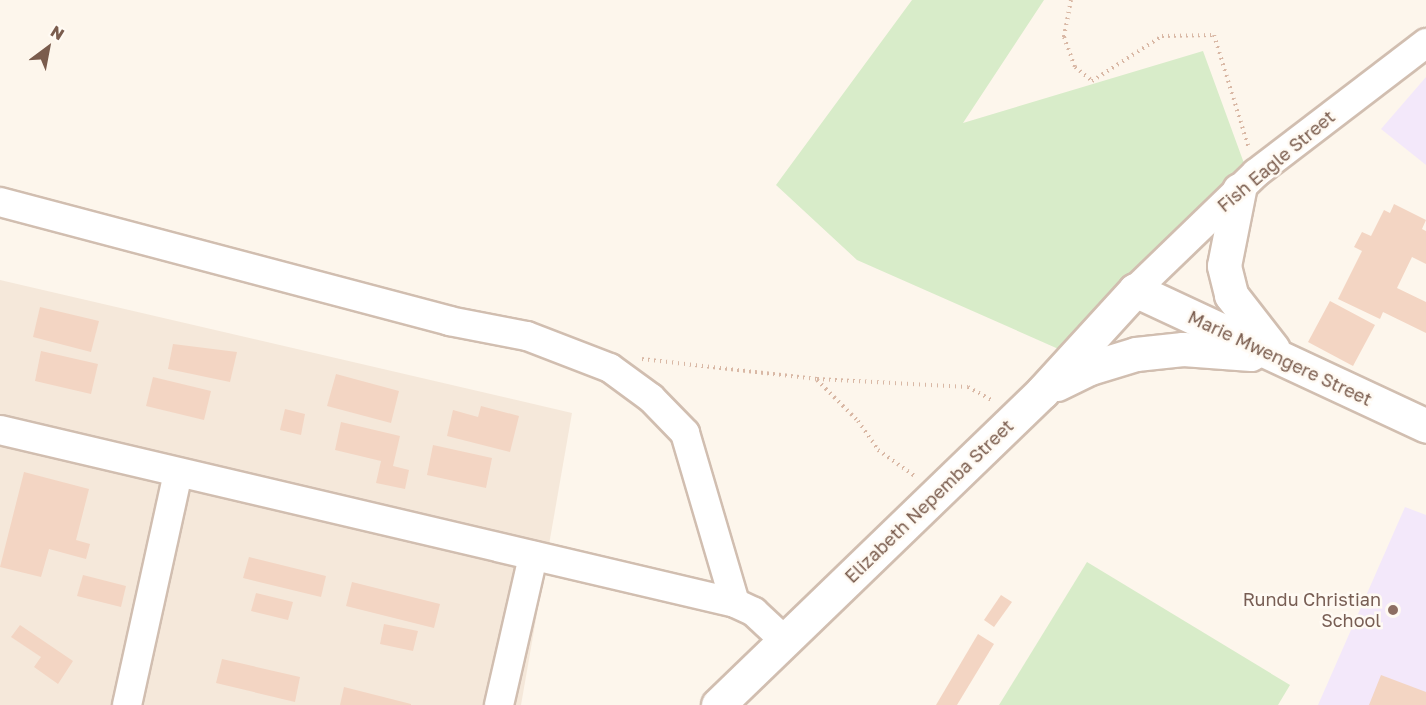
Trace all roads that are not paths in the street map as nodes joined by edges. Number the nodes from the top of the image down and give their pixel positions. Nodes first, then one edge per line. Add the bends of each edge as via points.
1 (1426, 43) edge
2 (1247, 181) junction
3 (0, 202) edge
4 (1135, 290) junction
5 (1282, 359) junction
6 (1042, 392) junction
7 (1426, 426) edge
8 (0, 430) edge
9 (178, 474) junction
10 (533, 556) junction
11 (735, 603) junction
12 (784, 640) junction
13 (127, 705) edge
14 (499, 705) edge
15 (718, 705) edge

1 - 2 street, Fish Eagle Street
2 - 4 street, Fish Eagle Street
2 - 5 street via 1224,266 1231,295 1249,324
3 - 11 street via 449,321 527,336 610,368 651,398 685,433
4 - 5 street, Marie Mwengere Street
4 - 6 street, Elizabeth Nepemba Street
5 - 6 street via 1224,349 1136,354 1090,368
5 - 7 street, Marie Mwengere Street
6 - 12 street, Elizabeth Nepemba Street
8 - 9 street
9 - 10 street
9 - 13 street
10 - 11 street
10 - 14 street
11 - 12 street via 754,612
12 - 15 street, Elizabeth Nepemba Street

